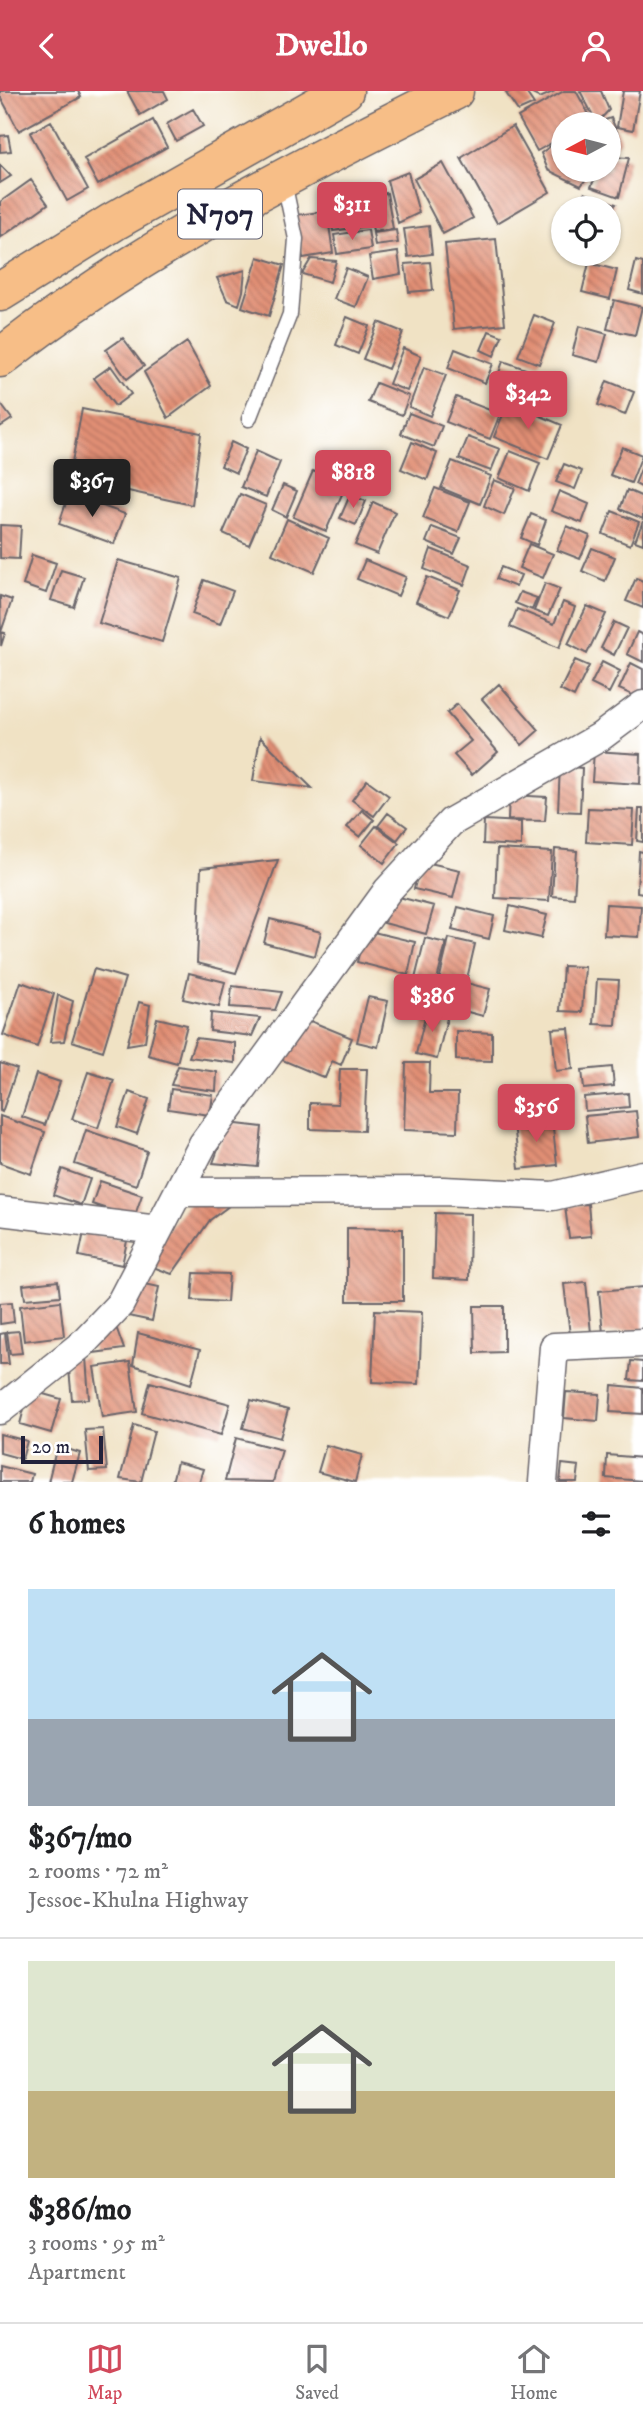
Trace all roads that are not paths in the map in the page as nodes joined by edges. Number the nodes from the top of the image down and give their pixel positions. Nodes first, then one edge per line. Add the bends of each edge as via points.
1 (344, 91) edge
2 (454, 91) edge
3 (284, 177) junction
4 (0, 292) edge
5 (0, 358) edge
6 (249, 419) dead end
7 (643, 705) edge
8 (643, 1175) edge
9 (178, 1192) junction
10 (0, 1211) edge
11 (158, 1230) junction
12 (643, 1343) edge
13 (0, 1410) edge
14 (543, 1482) edge

1 - 4 highway, N707
2 - 3 highway, N707
3 - 5 highway, N707 via 139,261
3 - 6 lane via 296,239 290,314
7 - 9 street via 600,737 451,822 388,890 203,1144
8 - 9 street via 553,1196 443,1191
9 - 11 street
10 - 11 street
11 - 13 street via 120,1304 81,1345
12 - 14 street via 554,1347

